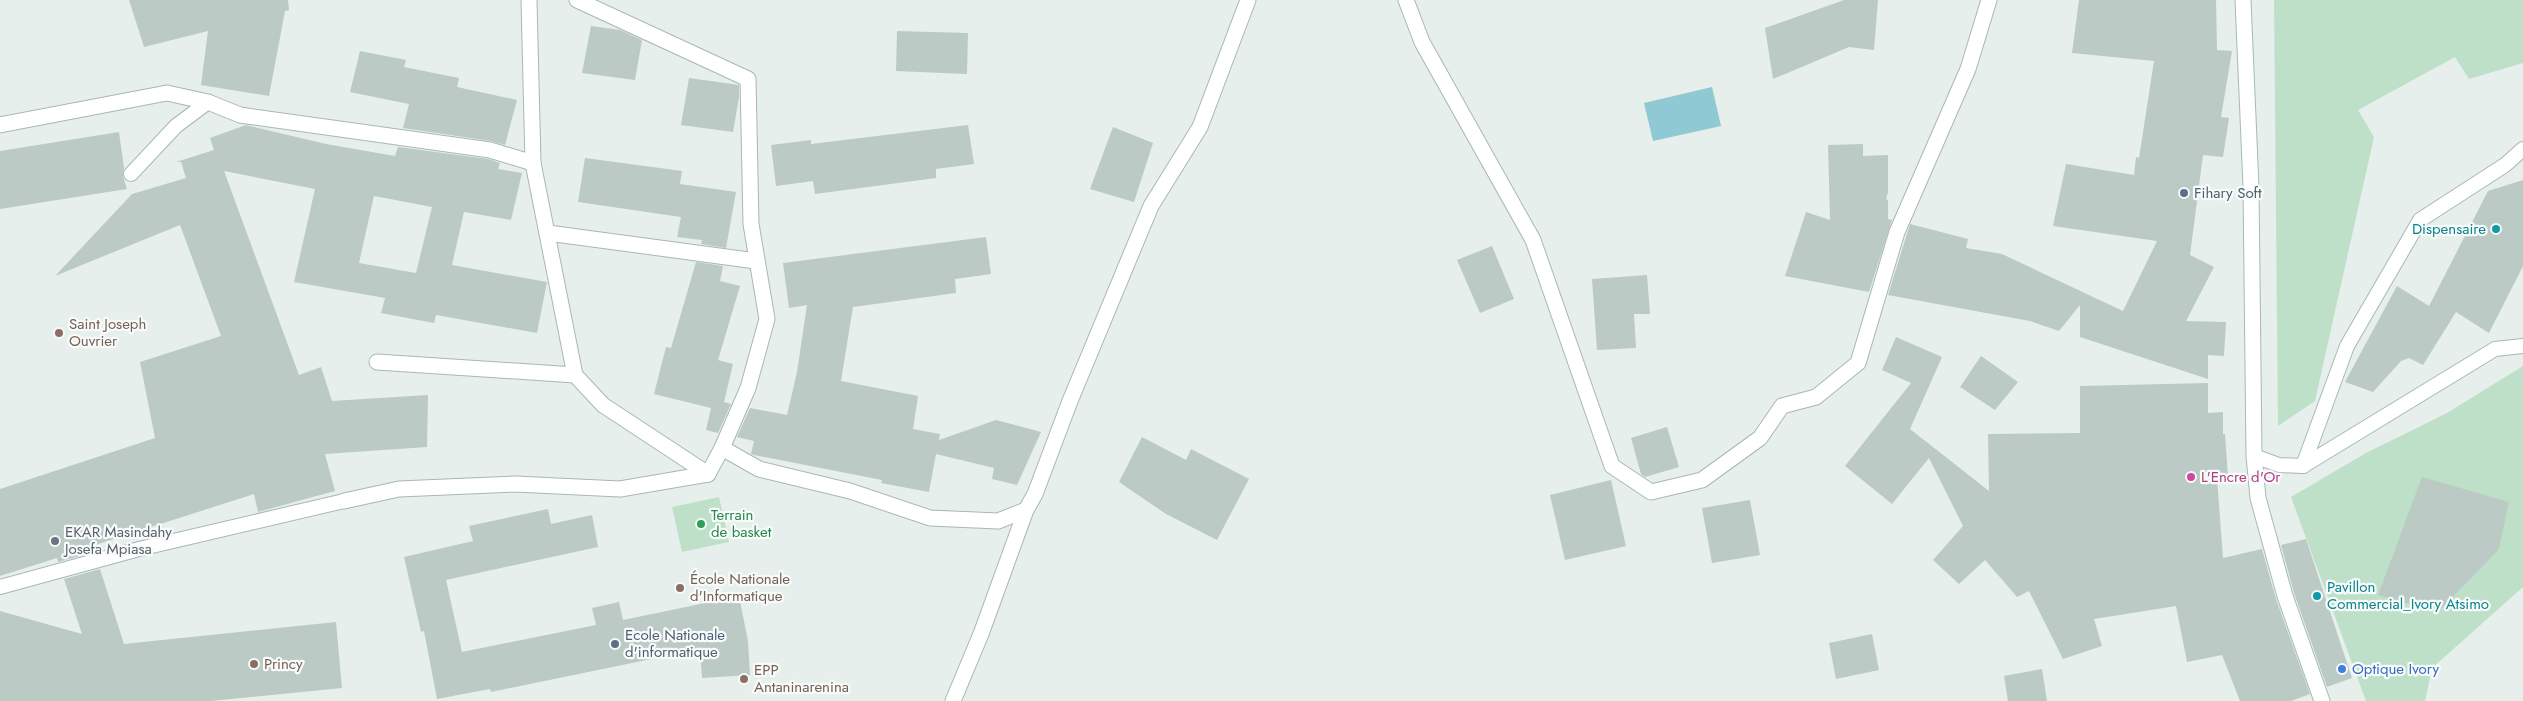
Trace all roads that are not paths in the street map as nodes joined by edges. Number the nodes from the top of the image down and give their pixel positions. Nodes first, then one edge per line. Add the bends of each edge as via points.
1 (529, 0) edge
2 (578, 0) edge
3 (1248, 0) edge
4 (1406, 0) edge
5 (1989, 0) edge
6 (2243, 0) edge
7 (208, 102) junction
8 (0, 125) edge
9 (2523, 149) edge
10 (533, 163) junction
11 (131, 174) dead end
12 (548, 233) junction
13 (756, 262) junction
14 (2523, 346) edge
15 (377, 362) dead end
16 (574, 375) junction
17 (722, 448) junction
18 (2254, 456) junction
19 (2303, 466) junction
20 (708, 474) junction
21 (344, 501) joint
22 (1026, 510) junction
23 (0, 587) edge
24 (2314, 676) junction
25 (953, 701) edge
26 (2322, 701) edge
27 (2328, 701) edge

1 - 10 street
2 - 13 street via 748,79 751,224
3 - 22 street via 1200,127 1151,206
4 - 5 street via 1422,42 1533,240 1612,466 1651,492 1702,480 1760,438 1782,406 1816,397 1858,363 1897,232 1968,69
6 - 18 street via 2251,187
7 - 8 street via 167,92
7 - 10 street via 240,115 490,150
7 - 11 lane via 176,126
9 - 19 lane via 2505,165 2420,220 2347,346
10 - 12 street
12 - 13 street
12 - 16 street
13 - 17 street via 767,319 748,388
14 - 19 lane via 2495,349
15 - 16 street
16 - 20 street via 603,405
17 - 20 street
17 - 22 street via 760,469 850,491 930,518 998,521
18 - 19 lane via 2279,464
18 - 24 street via 2258,498 2285,596
20 - 21 street via 620,489 515,484 409,489
21 - 23 lane via 139,549
22 - 25 street via 982,634
24 - 26 street
24 - 27 lane

